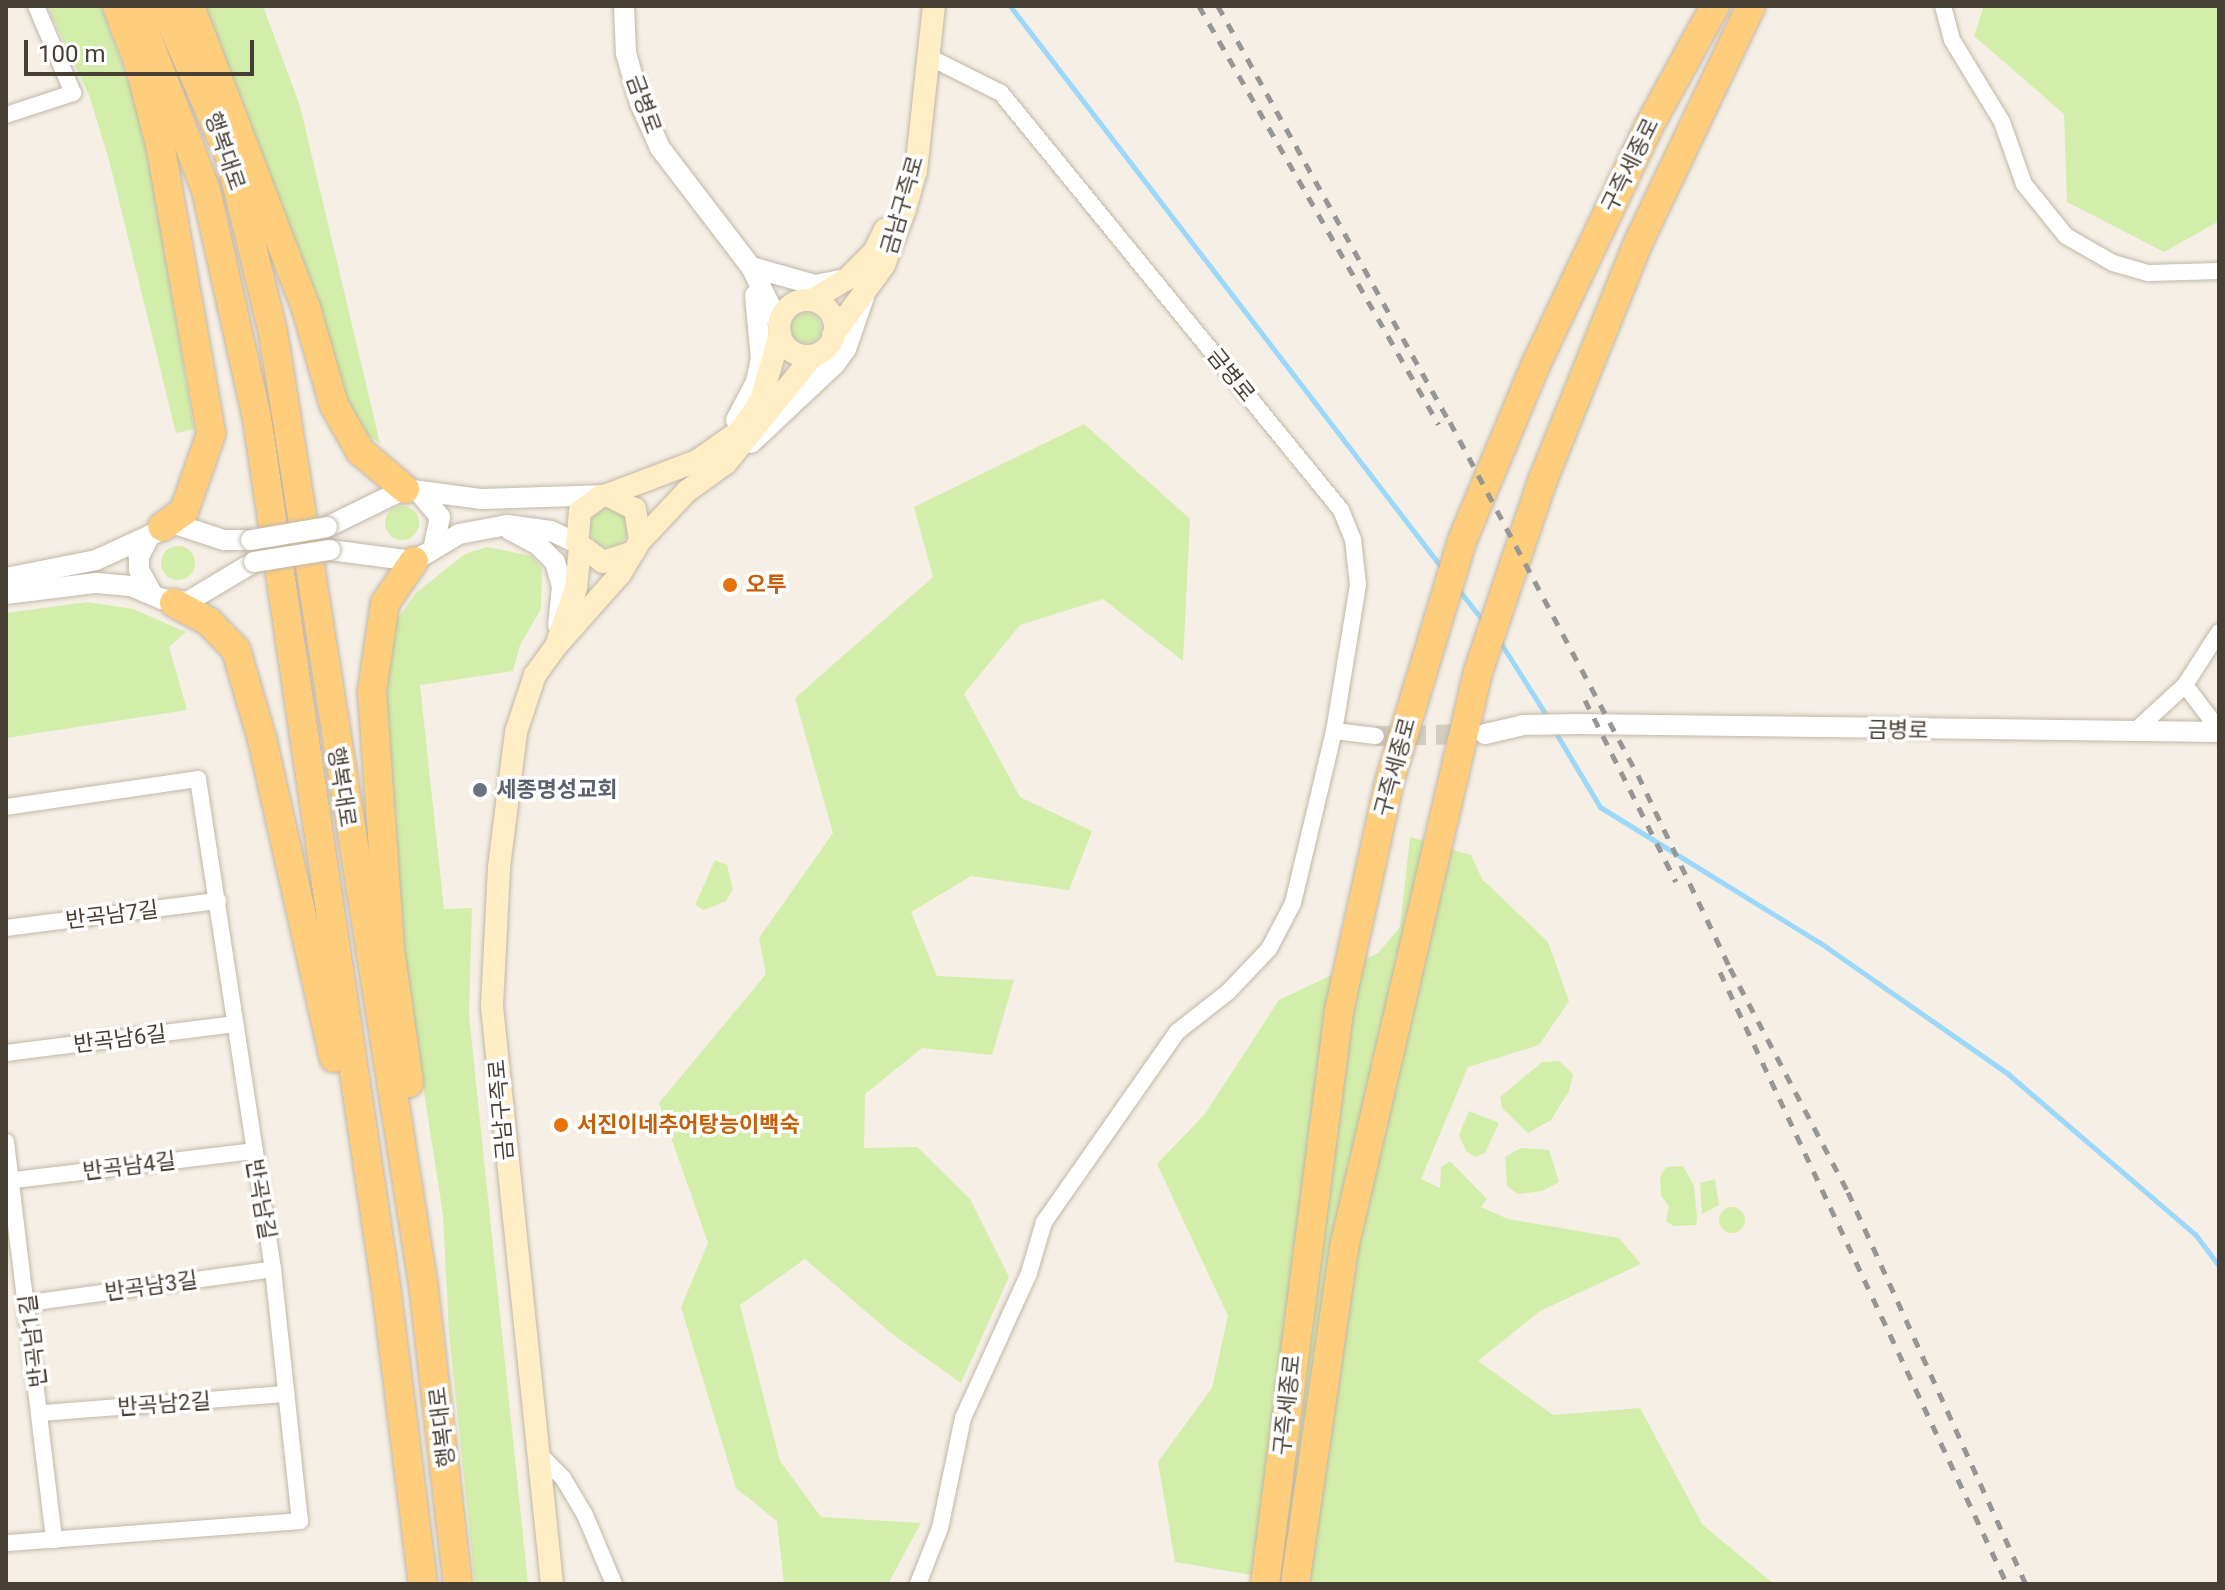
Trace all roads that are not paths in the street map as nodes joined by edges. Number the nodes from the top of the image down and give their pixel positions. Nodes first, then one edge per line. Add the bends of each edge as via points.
1 (36, 6) edge
2 (117, 6) edge
3 (135, 6) edge
4 (164, 6) edge
5 (190, 6) edge
6 (624, 6) edge
7 (934, 6) edge
8 (1715, 6) edge
9 (1751, 6) edge
10 (1943, 6) edge
11 (931, 58) junction
12 (6, 115) edge
13 (751, 267) junction
14 (2219, 271) edge
15 (847, 279) junction
16 (864, 297) junction
17 (808, 300) junction
18 (780, 330) junction
19 (833, 335) junction
20 (813, 356) junction
21 (722, 455) junction
22 (671, 472) junction
23 (411, 490) junction
24 (542, 494) junction
25 (604, 496) junction
26 (499, 527) junction
27 (157, 530) junction
28 (579, 545) junction
29 (637, 546) junction
30 (423, 555) junction
31 (6, 578) edge
32 (6, 594) edge
33 (162, 598) junction
34 (2219, 632) edge
35 (557, 645) junction
36 (2185, 685) junction
37 (1334, 731) junction
38 (2219, 731) edge
39 (1485, 734) tunnel mouth
40 (2132, 734) junction
41 (1376, 736) tunnel mouth
42 (6, 807) edge
43 (218, 901) junction
44 (6, 928) edge
45 (235, 1024) junction
46 (6, 1053) edge
47 (6, 1142) edge
48 (253, 1151) junction
49 (9, 1181) edge
50 (273, 1269) junction
51 (423, 1283) junction
52 (386, 1287) junction
53 (29, 1303) junction
54 (286, 1394) junction
55 (42, 1413) junction
56 (538, 1453) junction
57 (54, 1540) junction
58 (6, 1543) edge
59 (423, 1584) edge
60 (458, 1584) edge
61 (552, 1584) edge
62 (614, 1584) edge
63 (918, 1584) edge
64 (1265, 1584) edge
65 (1295, 1584) edge

1 - 12 street via 73,93
2 - 27 highway via 140,67 161,149 211,434 184,511
3 - 52 highway, 행복대로 via 206,190 257,418
4 - 51 highway, 행복대로 via 230,157 273,332
5 - 23 highway via 306,308 334,405 360,451
6 - 13 street, 금병로 via 630,66 660,148
7 - 11 main road, 금남구즉로
8 - 64 highway, 구즉세종로 via 1598,230 1462,541 1435,625 1362,890 1339,1011
9 - 65 highway, 구즉세종로 via 1639,241 1478,672 1345,1243
10 - 14 street via 1952,40 2002,122 2024,184 2066,236 2113,263 2149,273
11 - 15 main road, 금남구즉로 via 911,149 885,229 874,252
11 - 16 main road, 금남구즉로 via 916,171 884,265
11 - 37 street, 금병로 via 1001,93 1341,510 1353,539 1358,585
13 - 15 street via 815,285
13 - 17 street
13 - 18 street
13 - 21 street via 761,359
15 - 17 main road, 금남구즉로
16 - 19 main road, 금남구즉로
16 - 21 street via 846,349 835,364
17 - 18 main road via 787,309
17 - 19 main road via 832,315
18 - 20 main road via 795,355
18 - 21 main road, 금남구즉로 via 761,400
19 - 20 main road
20 - 21 main road, 금남구즉로
21 - 22 main road, 금남구즉로
21 - 29 main road, 금남구즉로
22 - 24 street
22 - 25 main road, 금남구즉로
23 - 24 street via 482,499
23 - 27 street, bridge via 327,527 251,540 224,540 188,525
23 - 30 street via 440,517
24 - 25 street
25 - 28 main road, 금남구즉로 via 580,511
25 - 29 main road via 635,509
26 - 28 street via 551,531
26 - 30 street via 459,534
26 - 35 street via 538,545 555,562 562,587
27 - 31 street via 96,560
27 - 33 street via 139,557 143,582
28 - 29 main road via 603,562
28 - 35 main road, 금남구즉로 via 576,588
29 - 35 main road, 금남구즉로 via 620,574
30 - 33 street, bridge via 330,550 254,562 198,597
30 - 51 highway via 385,603 372,691 390,949 424,1184
32 - 33 street via 96,583
33 - 52 highway via 209,622 236,650 262,739 351,1156
34 - 36 street
35 - 56 main road, 금남구즉로 via 535,675 516,732 491,953 498,1093
36 - 38 street
36 - 40 street
37 - 41 street
37 - 63 street, 금병로 via 1293,903 1269,949 1228,992 1177,1032 1044,1222 1029,1273 963,1418 940,1528
38 - 40 street, 금병로
39 - 40 street, 금병로 via 1523,725 1577,724
42 - 43 street, 반곡남길 via 198,779
43 - 44 street, 반곡남7길
43 - 45 street, 반곡남길
45 - 46 street, 반곡남6길
45 - 48 street, 반곡남길
47 - 49 street, 반곡남1길
48 - 49 street, 반곡남4길
48 - 50 street, 반곡남길
49 - 53 street, 반곡남1길
50 - 53 street, 반곡남3길
50 - 54 street, 반곡남길
51 - 60 highway, 행복대로
52 - 59 highway, 행복대로
53 - 55 street, 반곡남1길
54 - 55 street, 반곡남2길
54 - 57 street, 반곡남길 via 300,1521
55 - 57 street, 반곡남1길
56 - 61 main road, 금남구즉로
56 - 62 street via 563,1478 585,1515
57 - 58 street, 반곡남길

